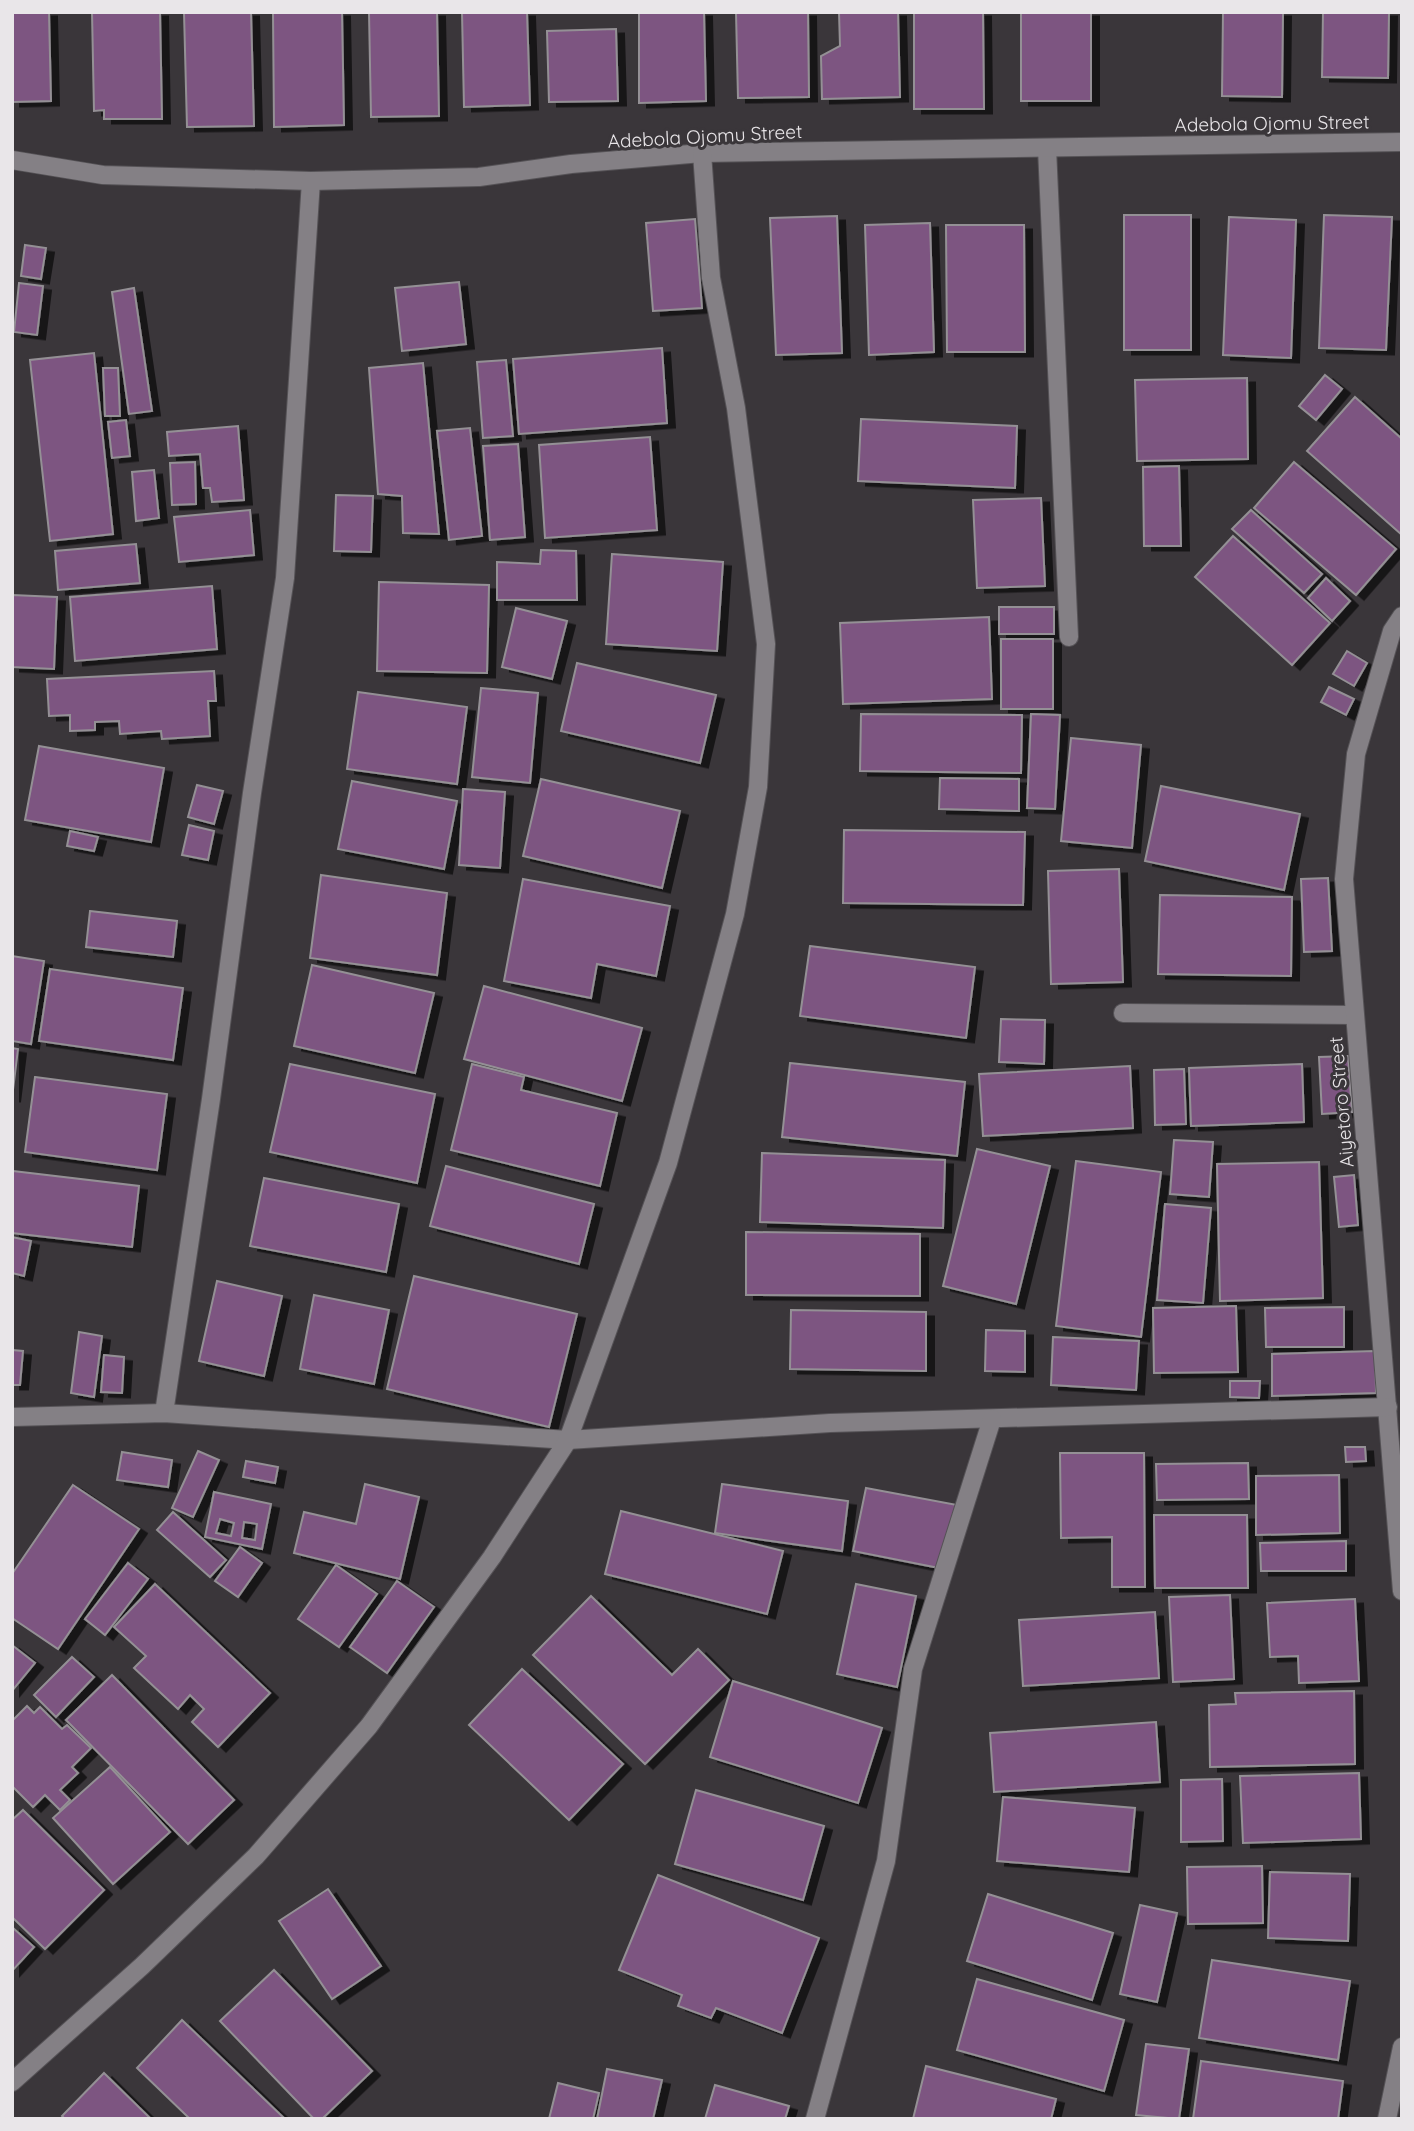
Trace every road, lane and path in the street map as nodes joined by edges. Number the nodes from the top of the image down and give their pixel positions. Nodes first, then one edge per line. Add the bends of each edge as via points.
1 (1402, 142) edge
2 (1047, 148) junction
3 (702, 153) junction
4 (12, 160) edge
5 (311, 181) junction
6 (1402, 616) edge
7 (1069, 636) dead end
8 (1123, 1013) dead end
9 (1354, 1015) junction
10 (1388, 1407) junction
11 (164, 1413) junction
12 (12, 1417) edge
13 (992, 1419) junction
14 (568, 1440) junction
15 (1400, 1537) edge
16 (1402, 1591) edge
17 (1402, 2047) edge
18 (12, 2082) edge
19 (816, 2119) edge
20 (1387, 2119) edge

1 - 2 street, Adebola Ojomu Street
2 - 3 street, Adebola Ojomu Street
2 - 7 street
3 - 5 street, Adebola Ojomu Street via 479,177
3 - 14 street via 711,278 736,408 766,644 758,787 735,914 668,1163
4 - 5 street, Adebola Ojomu Street via 103,175
5 - 11 street via 285,578
6 - 9 street, Aiyetoro Street via 1392,631 1356,754 1344,879
8 - 9 street
9 - 10 street, Aiyetoro Street
10 - 13 street
10 - 15 street, Aiyetoro Street
11 - 12 street
11 - 14 street
13 - 14 street via 830,1423
13 - 19 street via 913,1670 886,1861
14 - 18 street via 492,1557 369,1726 256,1856
15 - 16 street, Aiyetoro Street
17 - 20 street

